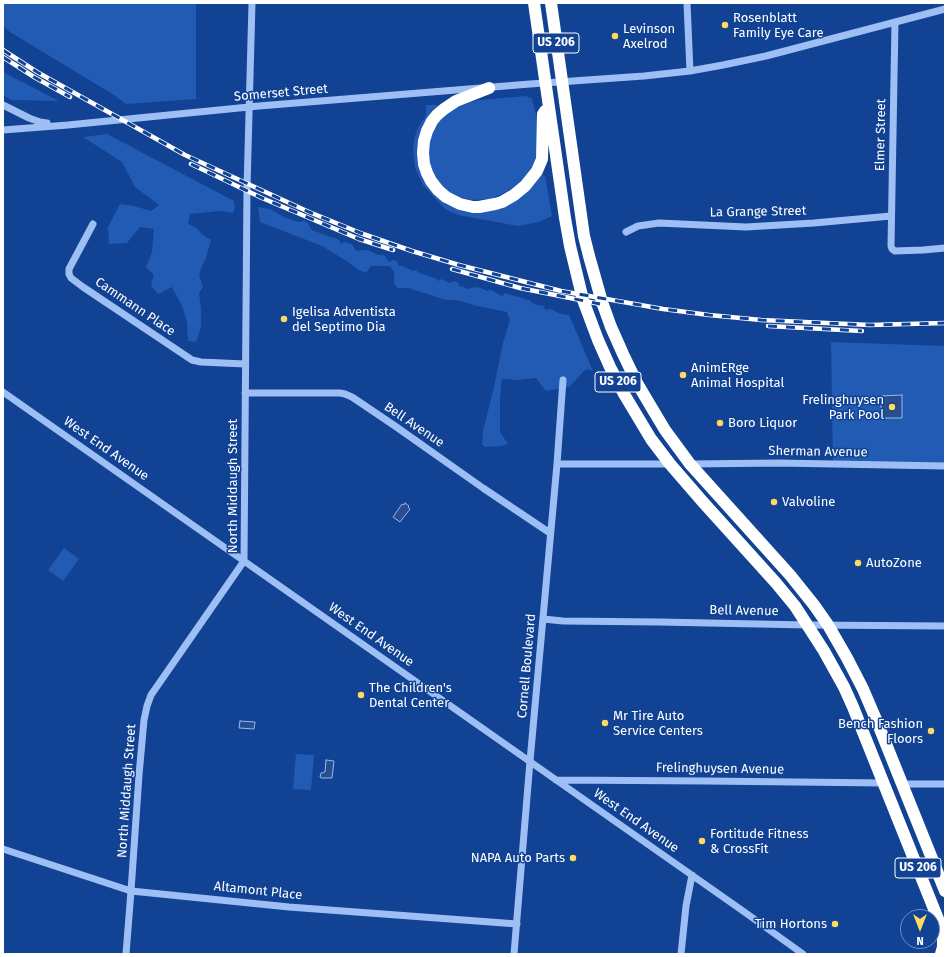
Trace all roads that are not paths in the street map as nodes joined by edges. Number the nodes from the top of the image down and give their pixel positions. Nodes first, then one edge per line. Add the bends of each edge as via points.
1 (252, 3) edge
2 (534, 3) edge
3 (550, 3) edge
4 (687, 3) edge
5 (945, 9) edge
6 (895, 22) junction
7 (690, 71) junction
8 (562, 82) junction
9 (545, 83) junction
10 (489, 88) junction
11 (3, 105) edge
12 (248, 107) junction
13 (548, 107) junction
14 (57, 125) junction
15 (3, 130) edge
16 (891, 216) junction
17 (93, 224) dead end
18 (626, 232) dead end
19 (945, 248) edge
20 (245, 364) junction
21 (562, 380) dead end
22 (3, 392) edge
23 (245, 393) junction
24 (557, 464) junction
25 (670, 464) junction
26 (690, 464) junction
27 (945, 466) edge
28 (550, 533) junction
29 (244, 561) junction
30 (543, 619) junction
31 (808, 625) junction
32 (828, 626) junction
33 (945, 626) edge
34 (530, 761) junction
35 (556, 780) junction
36 (884, 784) junction
37 (902, 784) junction
38 (945, 784) edge
39 (3, 848) edge
40 (692, 875) junction
41 (131, 891) junction
42 (945, 891) edge
43 (517, 924) junction
44 (126, 954) edge
45 (514, 954) edge
46 (681, 954) edge
47 (803, 954) edge
48 (941, 954) edge

1 - 12 street, North Middaugh Street
2 - 9 highway, US 206
3 - 8 highway, US 206
4 - 7 street
5 - 6 street, Somerset Street
6 - 7 street, Somerset Street via 766,56
6 - 16 street, Elmer Street
7 - 8 street, Somerset Street
8 - 9 street, Somerset Street
8 - 26 highway, US 206 via 584,236 602,302 637,383
9 - 10 street, Somerset Street
9 - 13 highway, US 206
10 - 12 street, Somerset Street
10 - 13 highway via 444,109 432,122 424,141 424,164 431,181 446,197 460,204 479,207 502,202 529,182 542,159 543,114
11 - 14 street via 29,118
12 - 14 street, Somerset Street
12 - 20 street, North Middaugh Street
13 - 25 highway, US 206 via 565,218 582,300 624,394 651,439
14 - 15 street, Somerset Street
16 - 18 street, La Grange Street via 746,227 659,223 638,226
16 - 19 street, Elmer Street via 891,246 895,251
17 - 20 street, Cammann Place via 69,269 71,278 192,360
20 - 23 street, North Middaugh Street
21 - 24 street, Cornell Boulevard
22 - 29 street, West End Avenue
23 - 28 street, Bell Avenue via 333,393 352,397
23 - 29 street, North Middaugh Street
24 - 25 street
24 - 28 street, Cornell Boulevard
25 - 31 highway, US 206 via 762,566
26 - 27 street, Sherman Avenue
26 - 32 highway, US 206 via 782,565
28 - 30 street, Cornell Boulevard
29 - 34 street, West End Avenue
29 - 41 street, North Middaugh Street via 151,695 147,706 139,775
30 - 31 street, Bell Avenue
30 - 34 street, Cornell Boulevard
31 - 32 street, Bell Avenue
31 - 36 highway, US 206 via 844,687
32 - 33 street, Bell Avenue
32 - 37 highway, US 206 via 863,689
34 - 35 street, West End Avenue
34 - 43 street, Cornell Boulevard
35 - 36 street, Frelinghuysen Avenue
35 - 40 street, West End Avenue
36 - 48 highway, US 206 via 942,930
37 - 38 street
37 - 42 highway, US 206
39 - 41 street, Altamont Place
40 - 46 street
40 - 47 street, West End Avenue
41 - 43 street, Altamont Place via 289,907
41 - 44 street, North Middaugh Street
43 - 45 street, Cornell Boulevard

